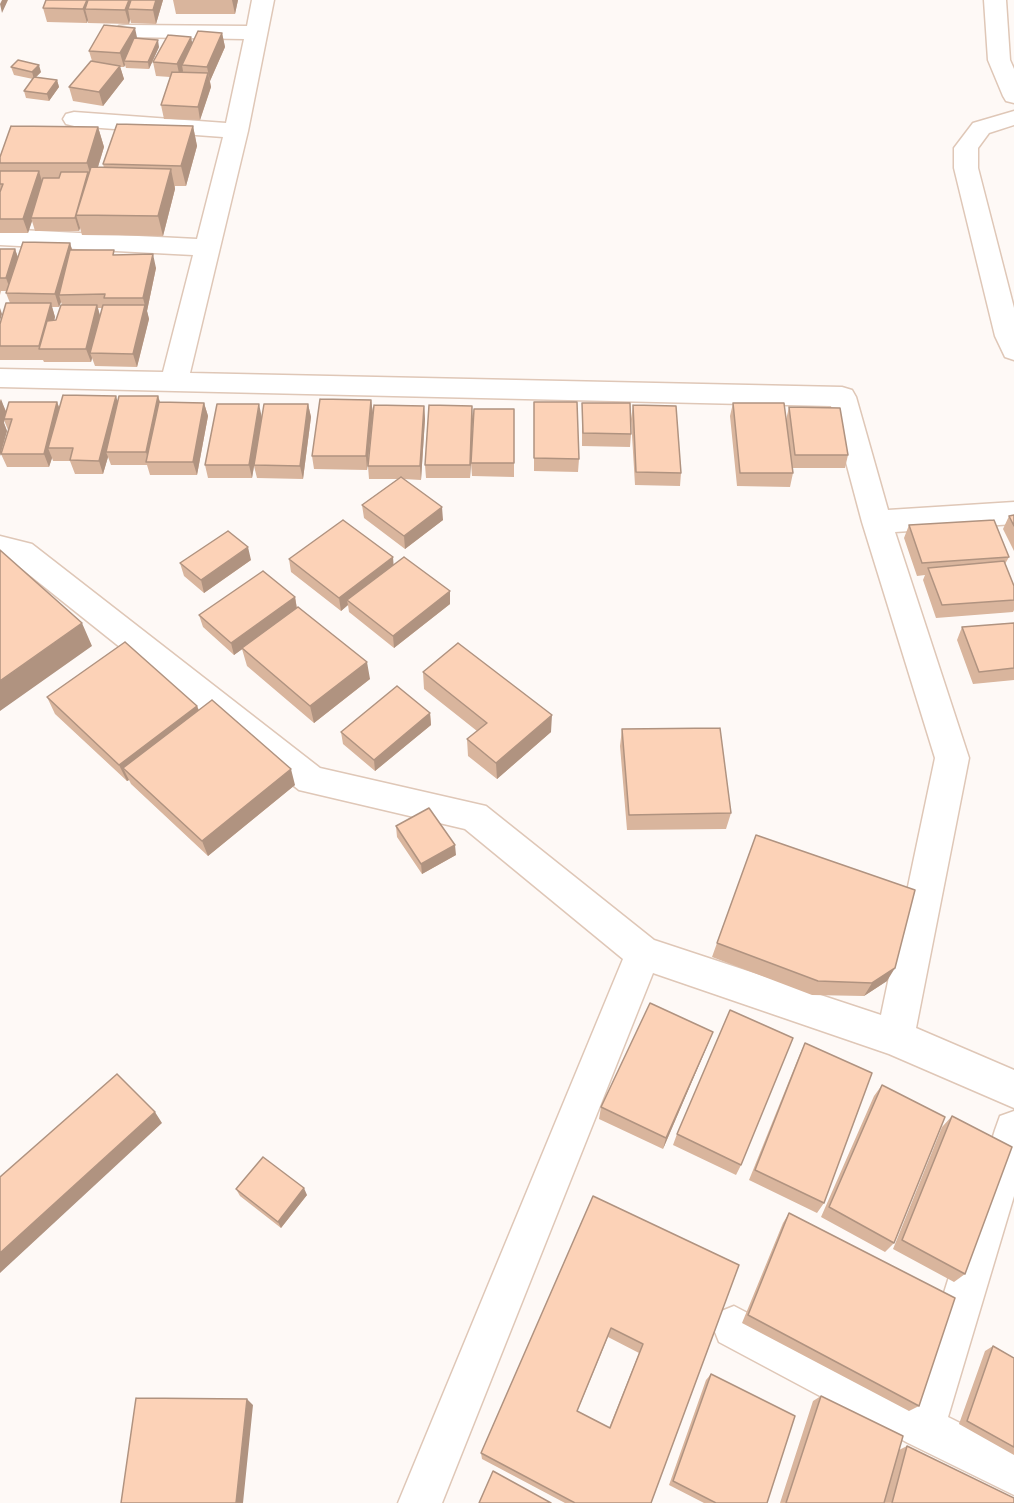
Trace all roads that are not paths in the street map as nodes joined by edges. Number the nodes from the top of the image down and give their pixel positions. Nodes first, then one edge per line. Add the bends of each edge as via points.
1 (263, 0) edge
2 (994, 0) edge
3 (127, 31) edge
4 (257, 33) junction
5 (1014, 96) edge
6 (1014, 118) edge
7 (74, 119) dead end
8 (236, 131) junction
9 (0, 237) edge
10 (207, 248) junction
11 (1012, 341) edge
12 (0, 378) edge
13 (174, 381) junction
14 (1014, 513) edge
15 (878, 522) junction
16 (0, 547) edge
17 (644, 953) junction
18 (895, 1038) junction
19 (1014, 1089) edge
20 (1014, 1130) edge
21 (734, 1327) dead end
22 (923, 1428) junction
23 (1014, 1473) edge
24 (420, 1503) edge

1 - 4 street
2 - 5 street via 999,60
3 - 4 street
4 - 8 street
6 - 11 street via 981,128 966,148 966,168
7 - 8 street
8 - 10 street
9 - 10 street
10 - 13 street
12 - 13 street
13 - 15 street via 842,397
14 - 15 street
15 - 18 street via 952,758
16 - 17 street via 21,552 311,780 474,816
17 - 18 street
17 - 24 street
18 - 19 street
20 - 22 street
21 - 22 street
22 - 23 street

